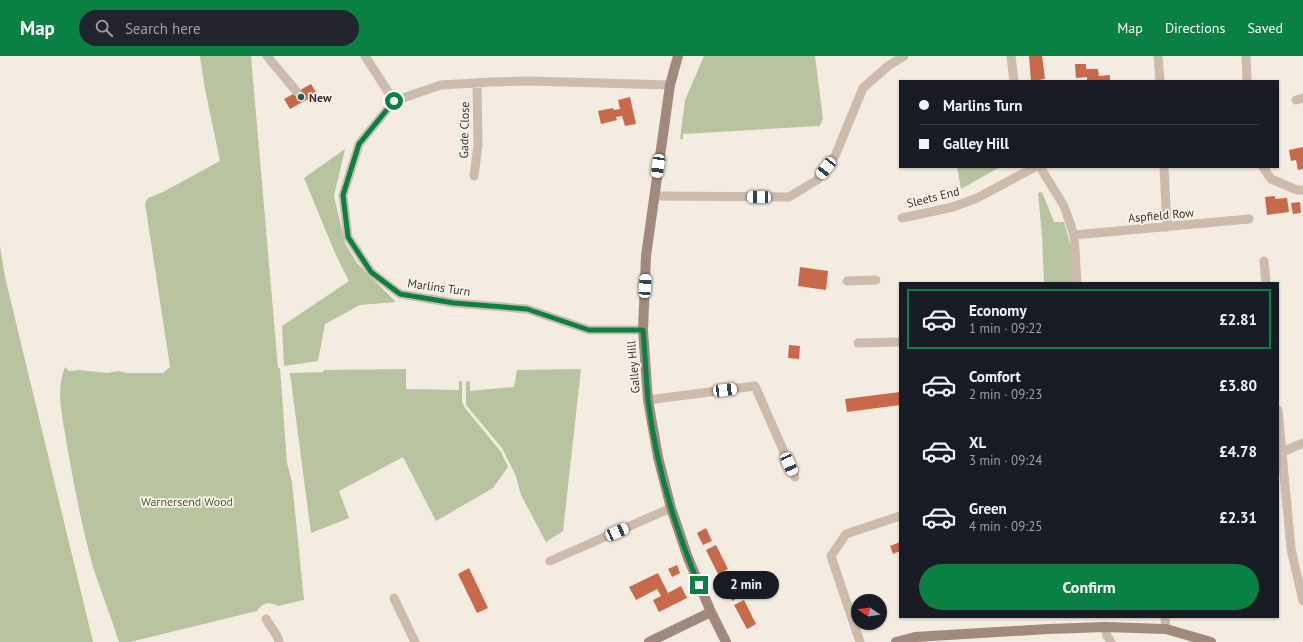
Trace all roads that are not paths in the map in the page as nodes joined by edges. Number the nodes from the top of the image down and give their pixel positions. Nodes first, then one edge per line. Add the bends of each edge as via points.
1 (267, 56) edge
2 (365, 56) edge
3 (678, 56) edge
4 (904, 56) edge
5 (1011, 56) edge
6 (1158, 56) edge
7 (1246, 56) edge
8 (1014, 80) edge
9 (1160, 80) edge
10 (1247, 80) edge
11 (477, 83) junction
12 (670, 85) junction
13 (297, 92) dead end
14 (394, 101) junction
15 (1033, 168) edge
16 (1041, 168) edge
17 (1164, 168) edge
18 (1264, 168) edge
19 (474, 176) dead end
20 (1303, 190) edge
21 (654, 196) junction
22 (902, 218) dead end
23 (1250, 219) dead end
24 (1167, 227) junction
25 (1074, 235) junction
26 (1264, 261) dead end
27 (876, 280) dead end
28 (847, 281) dead end
29 (1077, 282) edge
30 (1266, 282) edge
31 (643, 330) junction
32 (899, 342) edge
33 (858, 343) dead end
34 (648, 400) junction
35 (1279, 420) edge
36 (1303, 443) edge
37 (1282, 452) junction
38 (795, 477) dead end
39 (671, 508) junction
40 (899, 516) edge
41 (550, 561) dead end
42 (394, 598) dead end
43 (1303, 601) edge
44 (711, 612) junction
45 (1165, 618) edge
46 (266, 619) dead end
47 (1106, 627) junction
48 (1166, 629) junction
49 (279, 642) edge
50 (415, 642) edge
51 (649, 642) edge
52 (726, 642) edge
53 (860, 642) edge
54 (896, 642) edge
55 (1111, 642) edge
56 (1211, 642) edge

1 - 13 street
2 - 14 street
3 - 12 street, Galley Hill
4 - 21 street via 863,88 835,156 817,180 789,198
5 - 8 street
6 - 9 street
7 - 10 street
11 - 12 street via 528,81
11 - 14 street via 441,85
11 - 19 street, Gade Close via 478,145
12 - 21 street, Galley Hill
14 - 31 street, Marlins Turn via 359,144 343,195 348,237 371,272 400,294 454,303 527,309 589,330
15 - 22 street, Sleets End via 977,198 953,207
16 - 25 street via 1064,206
17 - 24 street
18 - 20 street via 1271,179
21 - 31 street, Galley Hill via 646,256
23 - 24 street, Aspfield Row
24 - 25 street, Aspfield Row
25 - 29 street
26 - 30 street
27 - 28 street
31 - 34 street, Galley Hill
32 - 33 street
34 - 38 street via 755,386
34 - 39 street, Galley Hill via 658,457
35 - 37 street
36 - 37 street
37 - 43 street via 1291,549
39 - 41 street
39 - 44 street, Galley Hill via 688,558
40 - 53 street via 846,534 832,556
42 - 50 street
44 - 51 street
44 - 52 street, Galley Hill
45 - 48 street
46 - 49 street
47 - 48 street
47 - 54 street via 915,637
47 - 55 street
48 - 56 street

